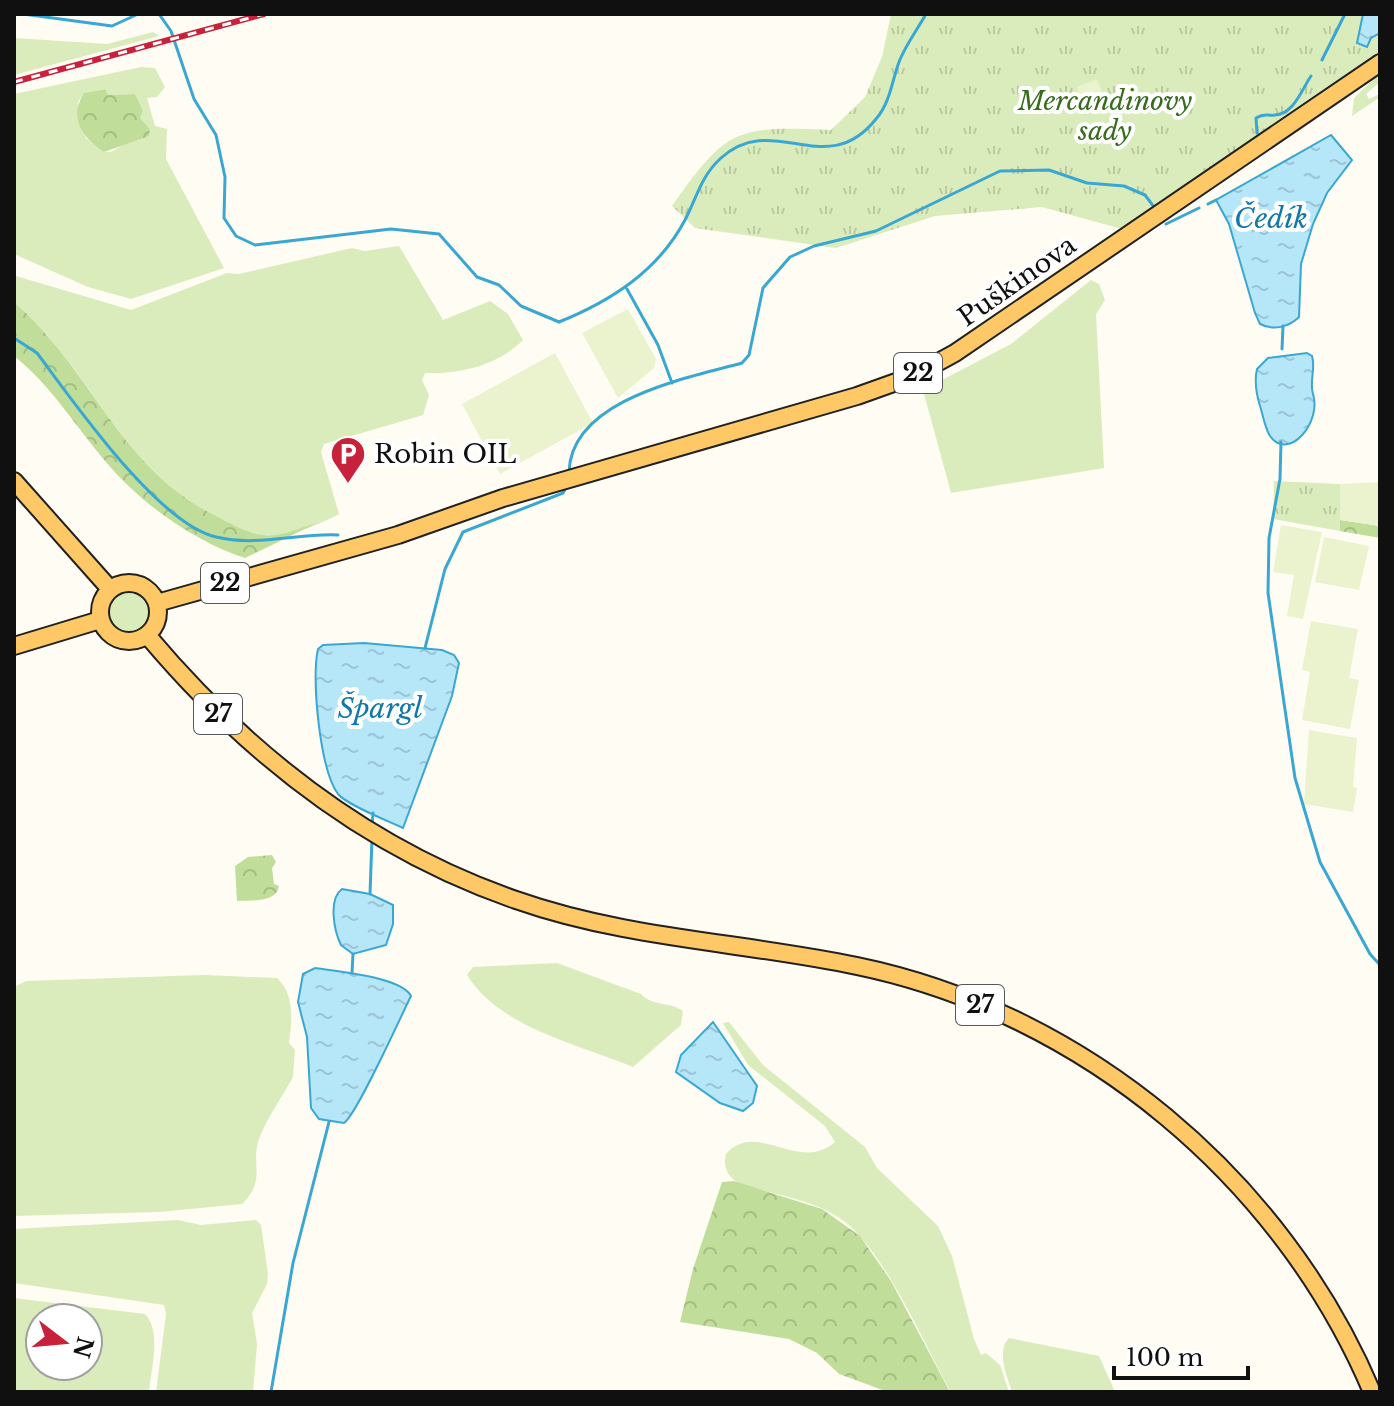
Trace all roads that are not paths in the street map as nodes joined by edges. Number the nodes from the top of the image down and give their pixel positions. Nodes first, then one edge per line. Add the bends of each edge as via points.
1 (1380, 63) edge
2 (14, 481) edge
3 (110, 589) junction
4 (157, 603) junction
5 (100, 620) junction
6 (147, 635) junction
7 (14, 646) edge
8 (1372, 1392) edge

1 - 4 main road, Puškinova / 22 via 955,353 913,376 398,535
2 - 3 main road
3 - 4 main road via 135,583 149,590
3 - 5 main road via 101,603
4 - 6 main road via 158,618
5 - 6 main road via 120,640
5 - 7 main road
6 - 8 main road, 27 via 221,717 299,784 365,829 435,867 515,900 595,923 897,976 971,1001 1043,1034 1143,1098 1236,1183 1317,1288

